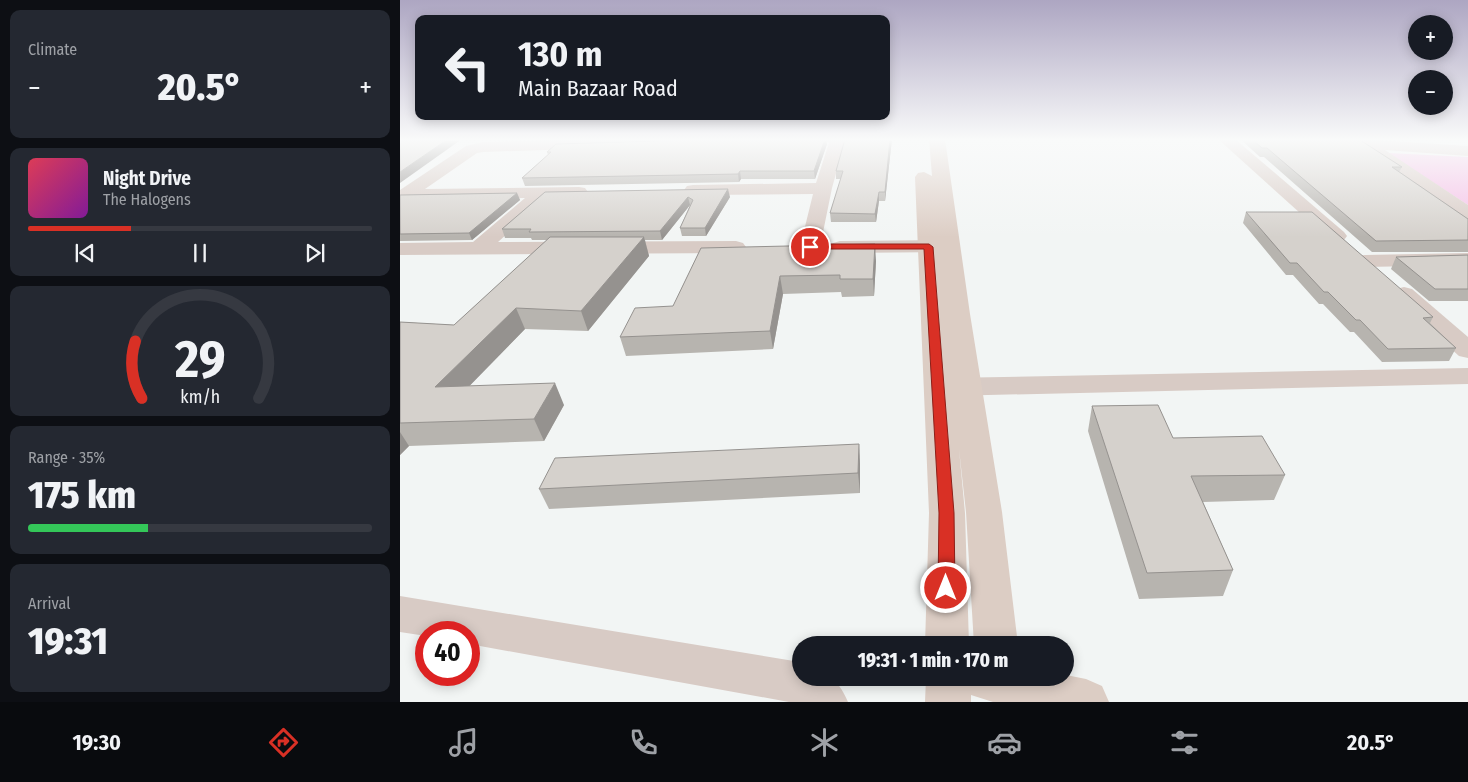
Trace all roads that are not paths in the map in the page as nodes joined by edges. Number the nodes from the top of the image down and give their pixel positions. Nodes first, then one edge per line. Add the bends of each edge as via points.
1 (438, 172) edge
2 (828, 172) edge
3 (927, 172) edge
4 (938, 172) edge
5 (1264, 172) edge
6 (1406, 172) edge
7 (823, 188) junction
8 (678, 190) edge
9 (600, 192) edge
10 (542, 193) junction
11 (403, 195) edge
12 (1468, 213) edge
13 (939, 246) junction
14 (751, 247) edge
15 (400, 249) edge
16 (478, 249) junction
17 (1468, 259) edge
18 (1366, 261) junction
19 (1468, 350) edge
20 (1468, 376) edge
21 (967, 386) junction
22 (938, 387) junction
23 (400, 614) edge
24 (946, 636) edge
25 (993, 636) edge
26 (948, 686) edge
27 (1031, 686) edge
28 (814, 687) edge
29 (948, 702) edge
30 (1086, 702) edge

1 - 11 street
2 - 7 street
3 - 13 street
4 - 13 street
5 - 18 street
6 - 12 street
7 - 8 street
7 - 13 street via 800,247
9 - 10 street
10 - 11 street
10 - 16 street
13 - 21 street
13 - 22 street
14 - 16 street
15 - 16 street
17 - 18 street
18 - 19 street
20 - 21 street
21 - 22 street
21 - 25 street via 984,512
22 - 24 street via 946,513
23 - 28 street
26 - 29 street
27 - 30 street

